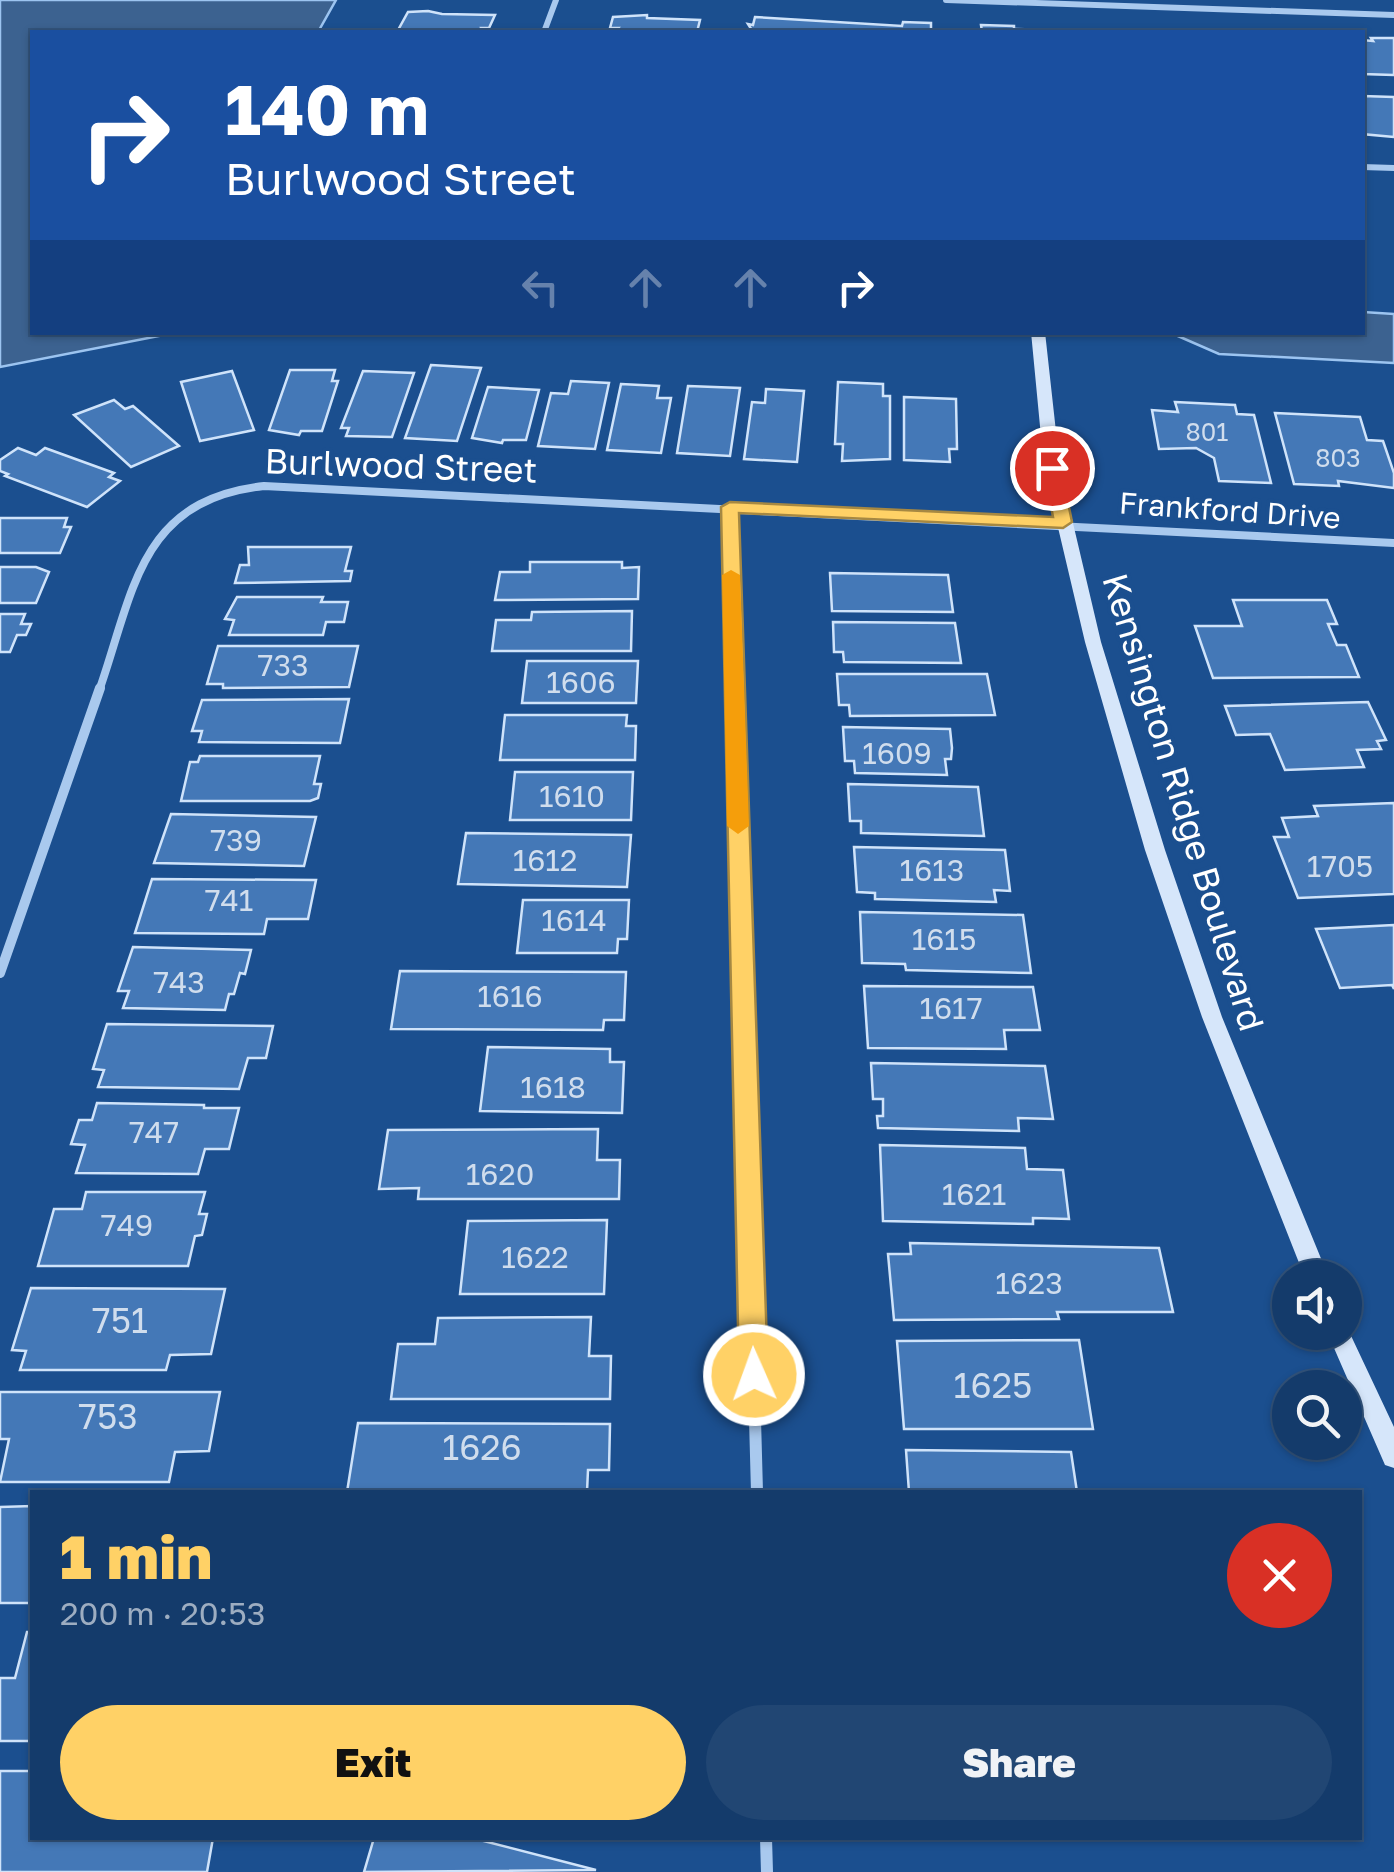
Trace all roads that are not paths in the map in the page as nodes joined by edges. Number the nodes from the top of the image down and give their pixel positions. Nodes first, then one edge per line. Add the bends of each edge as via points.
1 (556, 0) edge
2 (946, 0) edge
3 (1394, 15) edge
4 (545, 30) edge
5 (1365, 167) edge
6 (1394, 168) edge
7 (1038, 335) edge
8 (730, 507) junction
9 (1063, 522) junction
10 (1394, 543) edge
11 (0, 973) edge
12 (1310, 1260) edge
13 (1347, 1350) edge
14 (1394, 1456) edge
15 (757, 1490) edge
16 (766, 1840) edge
17 (768, 1872) edge

1 - 4 street
2 - 3 street
5 - 6 street
7 - 9 street, Kensington Ridge Boulevard
8 - 9 street, Burlwood Street
8 - 11 street, Burlwood Street via 287,485 254,486 196,502 174,517 146,557
8 - 15 street
9 - 10 street, Frankford Drive
9 - 12 street, Kensington Ridge Boulevard via 1182,930
13 - 14 street
16 - 17 street

